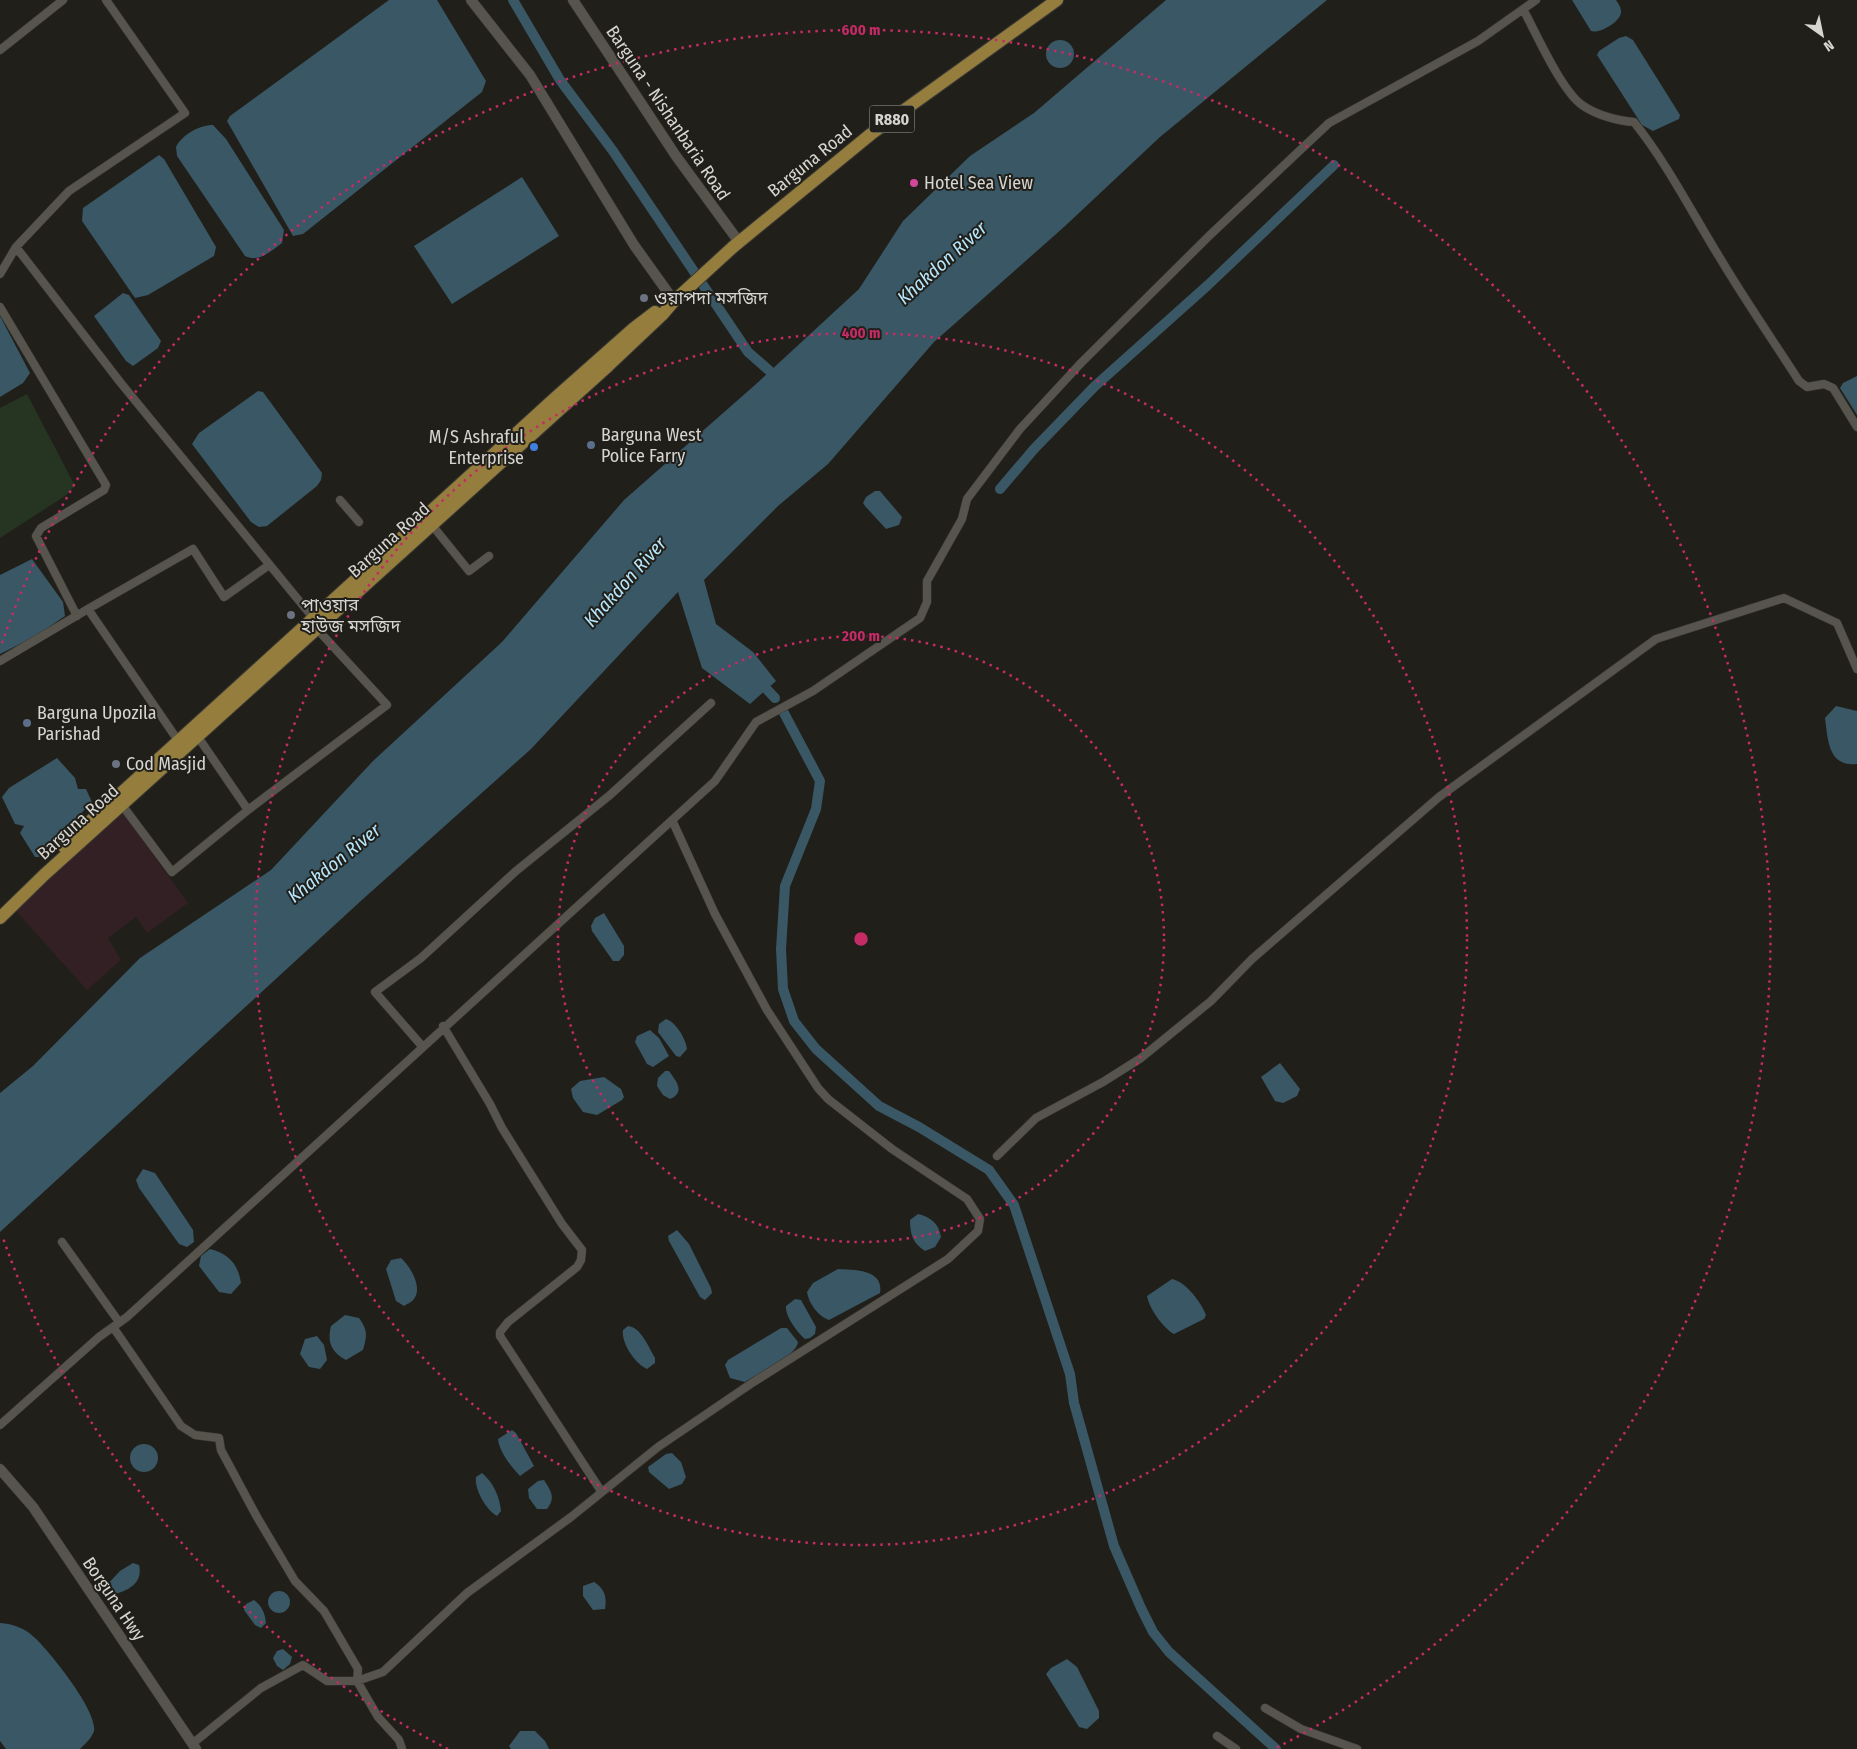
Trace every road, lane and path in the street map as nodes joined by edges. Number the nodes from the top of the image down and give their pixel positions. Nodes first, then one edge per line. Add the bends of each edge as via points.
1 (63, 0) edge
2 (106, 0) edge
3 (471, 0) edge
4 (573, 0) edge
5 (1057, 0) edge
6 (1536, 0) edge
7 (1524, 9) junction
8 (0, 50) edge
9 (736, 244) junction
10 (16, 247) junction
11 (0, 274) edge
12 (670, 304) junction
13 (0, 307) edge
14 (1857, 427) edge
15 (340, 500) dead end
16 (359, 522) dead end
17 (432, 525) junction
18 (489, 556) dead end
19 (269, 565) junction
20 (88, 609) junction
21 (77, 616) junction
22 (315, 624) junction
23 (0, 661) edge
24 (1857, 668) edge
25 (711, 703) dead end
26 (198, 737) junction
27 (179, 742) junction
28 (122, 805) junction
29 (248, 810) junction
30 (672, 820) junction
31 (0, 906) edge
32 (0, 918) edge
33 (443, 1026) junction
34 (422, 1046) junction
35 (997, 1156) dead end
36 (62, 1242) dead end
37 (116, 1325) junction
38 (0, 1425) edge
39 (0, 1469) edge
40 (601, 1491) junction
41 (357, 1681) junction
42 (1264, 1708) dead end
43 (1217, 1736) dead end
44 (194, 1747) edge
45 (402, 1749) edge
46 (1236, 1749) edge
47 (1357, 1749) edge

1 - 8 street
2 - 10 street via 185,113 69,191
3 - 12 street via 530,75
4 - 9 street, Barguna - Nishanbaria Road
5 - 9 main road, Barguna Road / R880 via 871,134
6 - 7 street
7 - 14 street via 1557,74 1582,105 1620,121 1634,122 1646,137 1799,381 1807,387 1824,384 1833,388
7 - 30 street via 1478,41 1329,123 1210,235 1081,363 1008,444 967,499 962,519 927,580 927,602 920,618 813,691 756,722 715,781
9 - 12 main road, Barguna Road / R880
10 - 11 street
10 - 19 street via 120,382
12 - 17 main road, Barguna Road / R880 via 608,366
12 - 22 main road, Barguna Road / R880 via 634,328
13 - 21 street via 106,485 104,490 41,528 36,536
15 - 16 street
17 - 18 street via 469,571
17 - 22 main road, Barguna Road / R880
19 - 20 street via 224,597 193,549
19 - 22 street
20 - 21 street
20 - 27 street
21 - 23 street
22 - 26 main road, Barguna Road / R880
22 - 27 main road, Barguna Road / R880
22 - 29 street via 387,705
24 - 35 street via 1837,623 1784,598 1656,639 1439,797 1260,952 1211,1001 1141,1058 1036,1118
25 - 34 street via 610,794 516,871 421,958 375,992
26 - 28 main road, Barguna Road / R880
26 - 29 street
27 - 31 main road, Barguna Road / R880
28 - 29 street via 172,872
28 - 32 main road, Barguna Road / R880
30 - 33 street
30 - 40 street via 715,914 767,1010 818,1088 892,1149 967,1198 980,1220 980,1226 948,1259 744,1389 658,1447
33 - 34 street
33 - 40 street via 502,1128 582,1250 577,1267 508,1322 500,1336
34 - 37 street
36 - 37 street
37 - 38 street
37 - 41 street via 181,1426 195,1435 219,1438 226,1458 295,1581 324,1611 358,1669
39 - 44 street, Borguna Hwy via 33,1507
40 - 41 street via 571,1517 467,1593 384,1672
41 - 44 street via 327,1681 303,1665 261,1688
41 - 45 street
42 - 47 street via 1301,1729
43 - 46 street

